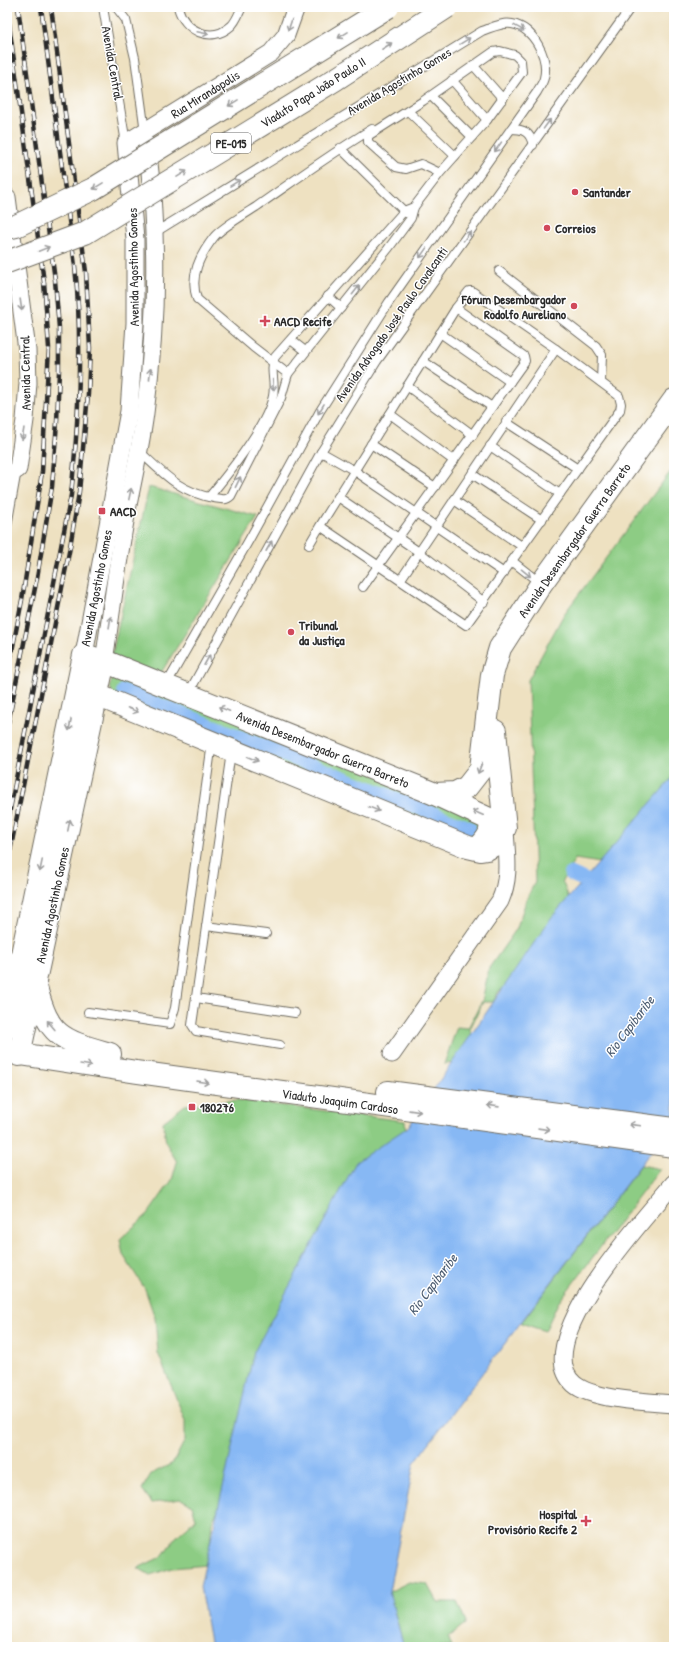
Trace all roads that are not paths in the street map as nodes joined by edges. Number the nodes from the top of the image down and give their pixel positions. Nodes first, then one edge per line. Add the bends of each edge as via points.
1 (103, 7) edge
2 (116, 7) edge
3 (178, 7) edge
4 (242, 7) edge
5 (296, 7) edge
6 (388, 7) edge
7 (447, 7) edge
8 (631, 7) edge
9 (482, 31) joint
10 (473, 65) junction
11 (452, 80) junction
12 (431, 96) junction
13 (503, 99) junction
14 (406, 113) junction
15 (487, 120) junction
16 (511, 129) junction
17 (145, 133) junction
18 (472, 137) junction
19 (126, 143) junction
20 (533, 145) junction
21 (340, 148) junction
22 (455, 156) junction
23 (440, 173) junction
24 (7, 197) edge
25 (414, 207) junction
26 (404, 211) junction
27 (411, 218) junction
28 (7, 228) edge
29 (154, 233) junction
30 (378, 240) junction
31 (388, 249) junction
32 (7, 262) edge
33 (499, 271) dead end
34 (328, 296) junction
35 (341, 308) junction
36 (456, 308) junction
37 (440, 333) junction
38 (291, 340) junction
39 (556, 349) junction
40 (305, 351) junction
41 (423, 361) junction
42 (273, 362) junction
43 (288, 374) junction
44 (510, 382) junction
45 (601, 382) junction
46 (407, 386) junction
47 (674, 400) edge
48 (492, 407) junction
49 (390, 414) junction
50 (506, 422) junction
51 (472, 434) junction
52 (371, 444) junction
53 (490, 446) junction
54 (122, 448) junction
55 (139, 451) junction
56 (320, 452) junction
57 (454, 461) junction
58 (578, 469) junction
59 (355, 471) junction
60 (12, 473) edge
61 (472, 474) junction
62 (434, 487) junction
63 (560, 494) junction
64 (209, 497) junction
65 (338, 497) junction
66 (454, 500) junction
67 (416, 513) junction
68 (542, 520) junction
69 (7, 526) edge
70 (320, 526) junction
71 (436, 527) junction
72 (398, 538) junction
73 (309, 545) dead end
74 (523, 547) junction
75 (419, 552) junction
76 (512, 561) junction
77 (379, 565) junction
78 (504, 573) junction
79 (401, 579) junction
80 (541, 584) junction
81 (363, 587) dead end
82 (484, 602) junction
83 (94, 658) junction
84 (165, 685) junction
85 (491, 688) junction
86 (87, 691) junction
87 (188, 695) junction
88 (222, 746) junction
89 (435, 794) junction
90 (505, 828) junction
91 (470, 848) junction
92 (206, 926) junction
93 (266, 934) dead end
94 (35, 984) junction
95 (196, 998) junction
96 (88, 1012) dead end
97 (296, 1012) dead end
98 (11, 1036) edge
99 (280, 1045) dead end
100 (110, 1054) junction
101 (392, 1054) dead end
102 (138, 1066) junction
103 (674, 1129) edge
104 (674, 1146) edge
105 (674, 1183) edge
106 (674, 1404) edge

1 - 19 lane, Avenida Central
2 - 17 lane, Avenida Central via 126,20 135,58
3 -> 4 lane via 185,23 203,34 224,31 232,25
5 -> 17 street, Rua Mirandopolis via 286,35 271,53
6 -> 28 main road, PE-015, bridge via 93,189
32 -> 7 main road, Viaduto Papa João Paulo II / PE-015, bridge via 85,233 336,79
20 -> 8 lane, Avenida Advogado José Paulo Cavalcanti
9 -> 16 lane, Avenida Advogado José Paulo Cavalcanti via 512,24 532,36 540,47 545,64 544,78
29 -> 9 lane, Avenida Agostinho Gomes
10 - 11 lane
10 - 13 lane
10 - 13 lane via 493,52 500,51 515,55 521,61 522,72
11 - 12 lane
11 - 15 lane
12 - 14 lane
12 - 18 lane
13 - 15 lane
14 - 21 lane via 389,118
14 - 22 lane
14 - 23 lane via 368,136 368,142 396,167 406,169 421,164
15 - 18 lane
16 - 20 lane via 530,134
16 -> 84 lane, Avenida Advogado José Paulo Cavalcanti via 389,302 320,411
17 - 19 street, Rua Mirandopolis
17 - 29 street, Avenida Agostinho Gomes
18 - 22 lane
19 - 54 street, Avenida Agostinho Gomes via 135,240 135,323 129,411
56 -> 20 lane, Avenida Advogado José Paulo Cavalcanti via 377,361
21 - 26 lane
21 - 42 lane via 214,236 200,259 194,276 193,288 197,299
22 - 23 lane
23 - 25 lane
24 -> 60 street, Avenida Central via 27,350 28,383 25,420
25 - 26 lane
25 - 27 lane
26 - 27 lane
26 - 30 lane
27 - 31 lane
55 -> 29 street, Avenida Agostinho Gomes via 149,383 154,311
30 - 31 lane
30 - 34 lane
35 -> 31 lane
33 - 45 lane via 596,346 602,355
34 - 35 lane
34 - 38 lane
35 - 40 lane
36 - 37 lane
36 - 39 lane via 466,294 472,291
36 - 44 lane via 524,356 525,361
37 - 41 lane
37 - 44 lane
38 - 40 lane
38 - 42 lane
39 - 45 lane
39 - 50 lane
40 - 43 lane
41 - 46 lane
41 - 48 lane
42 - 43 lane
42 -> 64 lane via 271,366 274,388 270,406 255,435 231,471
64 -> 43 lane via 224,500 231,496 281,398
44 - 48 lane
45 - 58 lane via 619,396 620,410
46 - 49 lane
46 - 51 lane
47 - 80 main road, Avenida Desembargador Guerra Barreto
48 - 51 lane
49 - 52 lane
49 - 57 lane
50 - 53 lane
50 - 58 lane
51 - 57 lane
52 - 59 lane
52 - 62 lane
53 - 61 lane
53 - 63 lane
54 - 55 lane
54 - 83 street, Avenida Agostinho Gomes
55 - 64 lane via 172,481
83 -> 55 street, Avenida Agostinho Gomes
56 - 59 lane
87 -> 56 lane, Avenida Advogado José Paulo Cavalcanti
57 - 62 lane
58 - 63 lane
59 - 65 lane
59 - 67 lane
60 - 69 lane, Avenida Central
61 - 66 lane
61 - 68 lane
62 - 67 lane
63 - 68 lane
65 - 70 lane
65 - 72 lane
66 - 71 lane
66 - 74 lane
67 - 71 lane
67 - 72 lane
68 - 74 lane
70 - 73 lane
70 - 77 lane
71 - 75 lane
71 - 78 lane
72 - 75 lane
72 - 77 lane
74 - 76 lane
75 - 79 lane
75 - 82 lane
76 - 78 lane
76 -> 80 lane
77 - 79 lane
77 - 81 lane
78 - 82 lane
79 - 82 lane via 462,624 468,623
80 - 85 main road, Avenida Desembargador Guerra Barreto via 500,648
83 - 84 main road, Avenida Desembargador Guerra Barreto
83 - 86 main road, Avenida Agostinho Gomes
84 - 87 main road, Avenida Desembargador Guerra Barreto
85 -> 89 main road, Avenida Desembargador Guerra Barreto via 480,768 467,787 455,792
85 - 90 main road, Avenida Desembargador Guerra Barreto
86 -> 88 main road
94 -> 86 main road, Avenida Agostinho Gomes
86 -> 98 main road, Avenida Agostinho Gomes
89 -> 87 main road, Avenida Desembargador Guerra Barreto
88 -> 91 main road
88 - 92 lane
88 - 96 lane via 170,1024
91 -> 89 main road via 486,840 490,833 489,819
90 - 91 main road via 494,844 481,850
90 - 101 street, Avenida Desembargador Guerra Barreto via 506,887 500,901
92 - 93 lane
92 - 95 lane
94 - 98 main road, Avenida Agostinho Gomes
100 -> 94 main road via 82,1046 60,1035 46,1019
95 - 97 lane
95 - 99 lane via 192,1025 196,1031
98 - 100 main road, Viaduto Joaquim Cardoso
98 -> 102 main road, Viaduto Joaquim Cardoso
100 - 102 main road, Viaduto Joaquim Cardoso
103 -> 102 main road, Viaduto Joaquim Cardoso
102 -> 104 main road, Viaduto Joaquim Cardoso
105 - 106 street via 597,1277 563,1343 564,1364 569,1380 575,1386 615,1398

